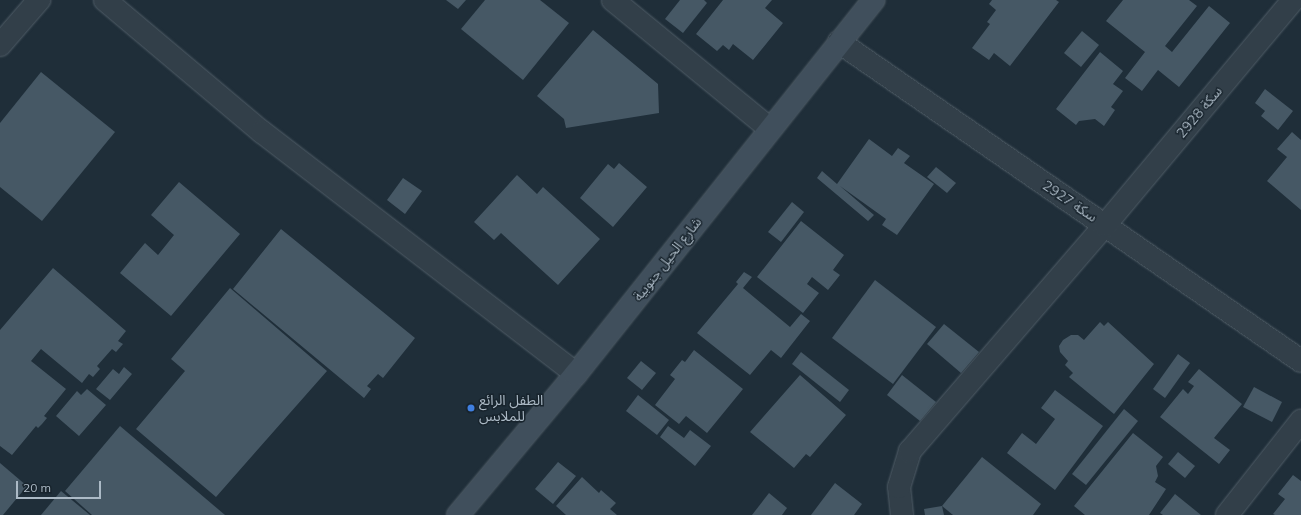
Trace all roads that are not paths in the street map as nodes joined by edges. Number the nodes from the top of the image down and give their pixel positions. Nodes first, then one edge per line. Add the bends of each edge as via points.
1 (39, 0) edge
2 (105, 0) edge
3 (613, 0) edge
4 (873, 0) edge
5 (1293, 0) edge
6 (839, 42) junction
7 (0, 44) edge
8 (770, 128) junction
9 (1105, 225) junction
10 (1301, 360) edge
11 (576, 374) junction
12 (1301, 421) edge
13 (458, 515) edge
14 (902, 515) edge
15 (1227, 515) edge

1 - 7 street
2 - 11 street via 262,132
3 - 8 street
4 - 6 street, شارع الحيل جنوبية
5 - 9 street, سكة 2928
6 - 8 street, شارع الحيل جنوبية
6 - 9 street, سكة 2927
8 - 11 street, شارع الحيل جنوبية
9 - 10 street, سكة 2927
9 - 14 street, سكة 2928 via 910,451 899,487
11 - 13 street, شارع الحيل جنوبية
12 - 15 street

